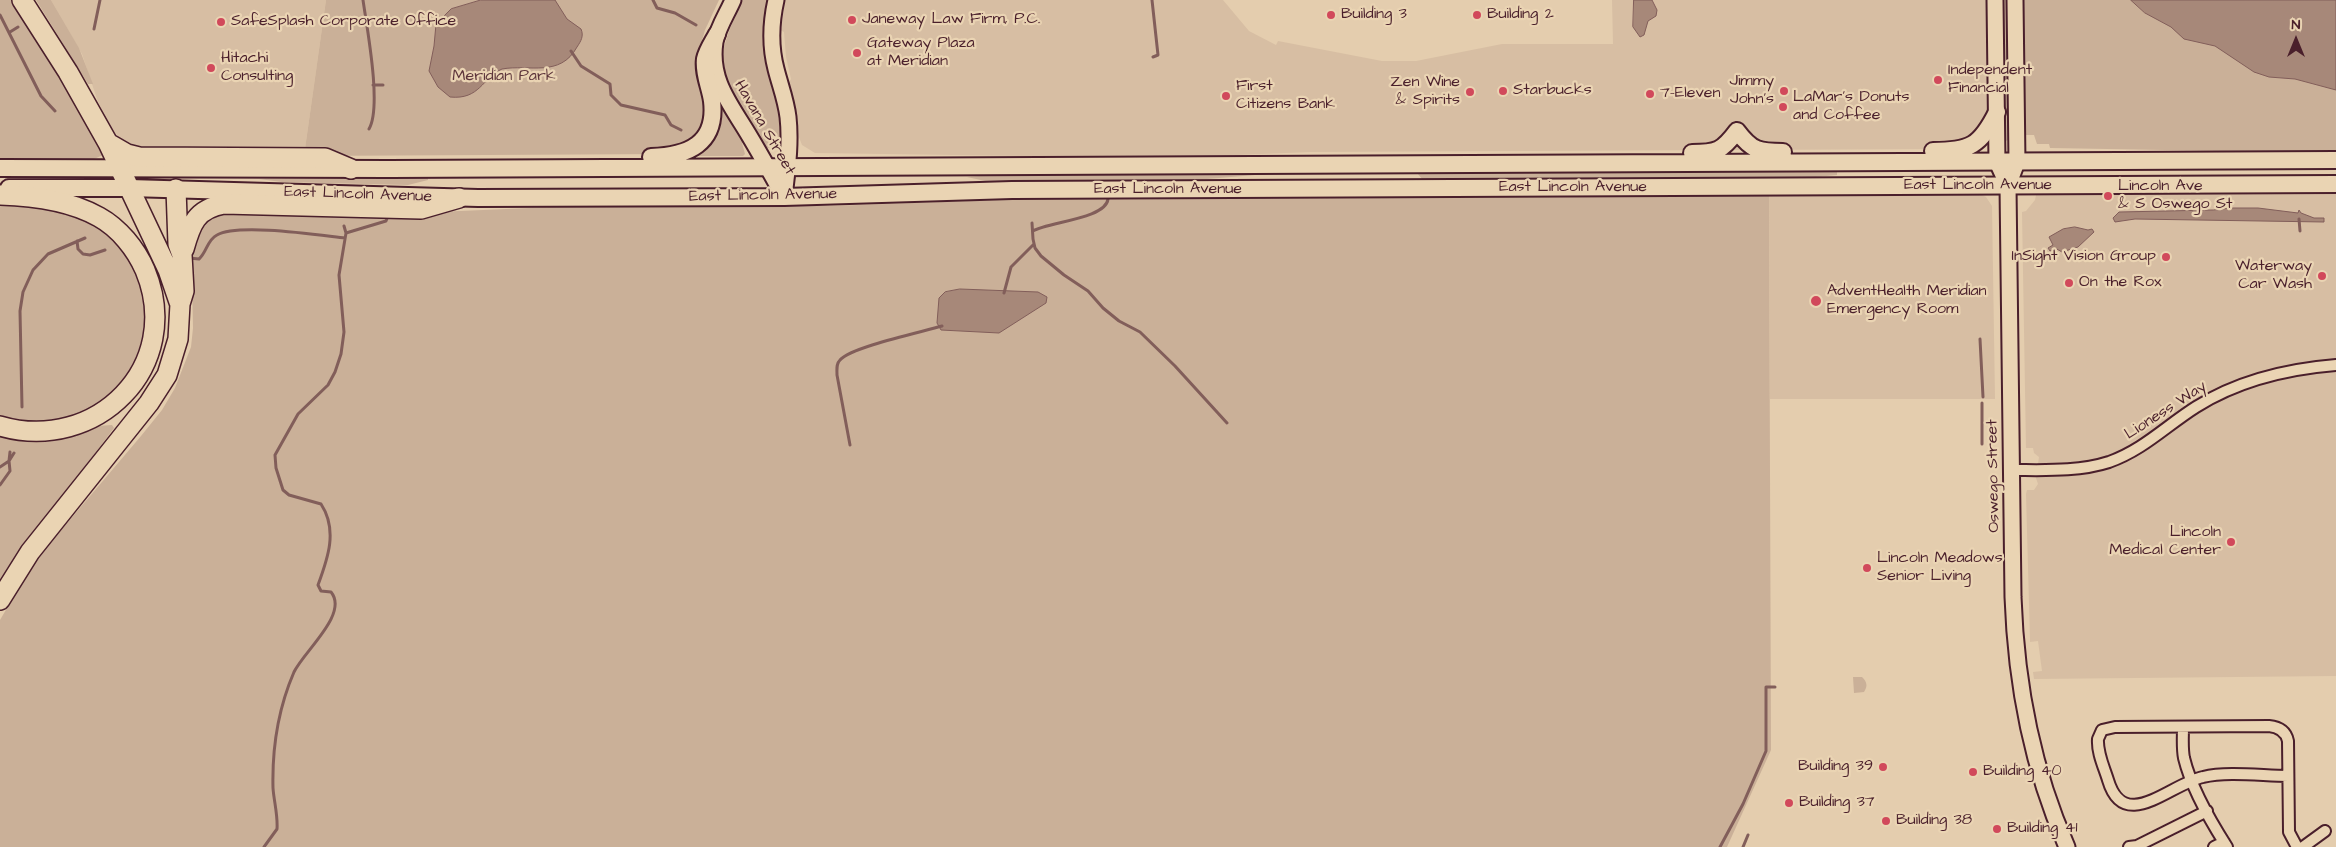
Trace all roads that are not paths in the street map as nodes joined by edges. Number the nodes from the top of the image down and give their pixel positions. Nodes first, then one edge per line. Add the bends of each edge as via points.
1 (22, 0) edge
2 (733, 0) edge
3 (776, 0) edge
4 (1995, 0) edge
5 (2015, 0) edge
6 (717, 34) junction
7 (1996, 112) junction
8 (108, 143) junction
9 (2336, 160) edge
10 (1867, 162) junction
11 (1997, 162) junction
12 (2017, 162) junction
13 (1827, 163) junction
14 (1598, 164) junction
15 (767, 167) junction
16 (788, 167) junction
17 (0, 168) edge
18 (121, 168) junction
19 (546, 168) junction
20 (351, 169) junction
21 (2336, 184) edge
22 (2008, 186) junction
23 (0, 188) edge
24 (129, 188) junction
25 (176, 189) junction
26 (0, 196) edge
27 (784, 197) junction
28 (459, 198) junction
29 (182, 255) junction
30 (180, 304) junction
31 (2336, 365) edge
32 (0, 426) edge
33 (2011, 470) junction
34 (0, 600) edge
35 (2183, 727) junction
36 (2288, 776) junction
37 (2192, 780) junction
38 (2207, 811) junction
39 (2325, 831) dead end
40 (2221, 845) edge
41 (2067, 847) edge
42 (2134, 847) edge
43 (2297, 847) edge
44 (2303, 847) edge

1 - 8 highway
2 - 6 main road, Havana Street
3 - 16 main road, Havana Street via 772,46 788,117
4 - 7 main road, Oswego Street
5 - 12 main road, Oswego Street
6 - 15 main road, Havana Street via 714,58 720,87
6 - 19 main road via 705,63 712,117 706,134 693,148 672,156 568,157
7 - 10 main road via 1982,138 1967,148 1894,152
7 - 11 main road, Oswego Street
8 - 18 highway
8 - 20 highway via 139,158 325,158
9 - 12 main road, East Lincoln Avenue
10 - 11 main road, East Lincoln Avenue
10 - 13 main road, East Lincoln Avenue
11 - 12 main road, East Lincoln Avenue
11 - 22 main road, Oswego Street
12 - 22 main road, Oswego Street
13 - 14 main road, East Lincoln Avenue
13 - 14 main road via 1812,152 1758,151 1747,144 1737,131 1725,146 1710,153 1624,153
14 - 16 main road, East Lincoln Avenue
15 - 16 main road, East Lincoln Avenue
15 - 19 main road, East Lincoln Avenue
15 - 27 main road, Havana Street
16 - 27 main road, Havana Street
17 - 18 main road, East Lincoln Avenue
18 - 20 main road, East Lincoln Avenue
18 - 24 highway
19 - 20 main road, East Lincoln Avenue
21 - 22 main road, East Lincoln Avenue
22 - 27 main road, East Lincoln Avenue via 981,190
22 - 33 main road, Oswego Street
23 - 24 main road, East Lincoln Avenue
24 - 25 main road, East Lincoln Avenue
24 - 30 highway via 168,270
25 - 28 main road, East Lincoln Avenue
25 - 29 highway via 178,244
26 - 32 highway via 66,203 108,222 128,241 140,260 151,287 155,316 151,347 140,373 124,395 101,414 55,431 25,432
27 - 28 main road, East Lincoln Avenue
28 - 29 highway via 421,209 224,204 210,208 194,221 187,232
29 - 30 highway via 184,291
30 - 34 highway via 178,339 163,382 20,567
31 - 33 street, Lioness Way via 2286,371 2233,388 2196,407 2141,448 2111,461 2075,468
33 - 41 main road, Oswego Street via 2013,597 2020,682 2038,768
35 - 36 street via 2278,728 2288,741
35 - 37 street via 2184,757
35 - 37 street via 2108,728 2099,735 2098,747 2112,794 2126,805 2140,805
36 - 37 street via 2212,776
36 - 43 street via 2289,832
37 - 38 street
38 - 40 street
38 - 42 street
39 - 44 street

